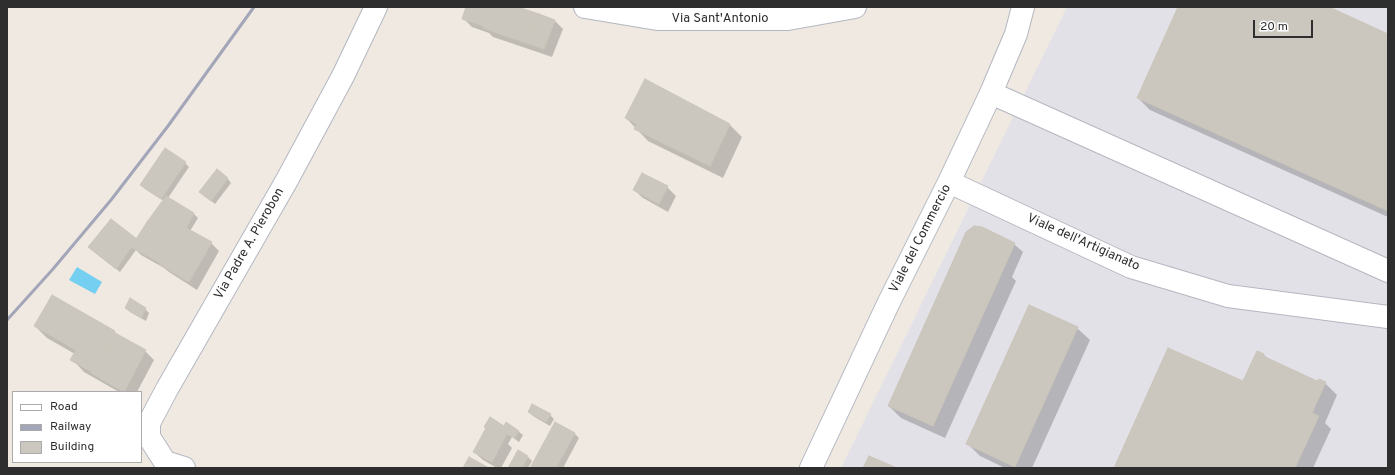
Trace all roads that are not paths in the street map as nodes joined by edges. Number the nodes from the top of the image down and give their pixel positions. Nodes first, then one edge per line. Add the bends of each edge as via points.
1 (376, 7) edge
2 (585, 7) edge
3 (855, 7) edge
4 (1023, 7) edge
5 (991, 93) junction
6 (949, 182) junction
7 (1388, 271) edge
8 (1388, 317) edge
9 (184, 468) edge
10 (811, 468) edge

1 - 9 street, Via Padre A. Pierobon via 343,76 287,180 149,423 149,437 165,462
2 - 3 street, Via Sant'Antonio via 658,19 788,19
4 - 5 street, Viale del Commercio via 1016,34
5 - 6 street, Viale del Commercio
5 - 7 street
6 - 8 street, Viale dell'Artigianato via 1131,267 1228,296
6 - 10 street, Viale del Commercio

